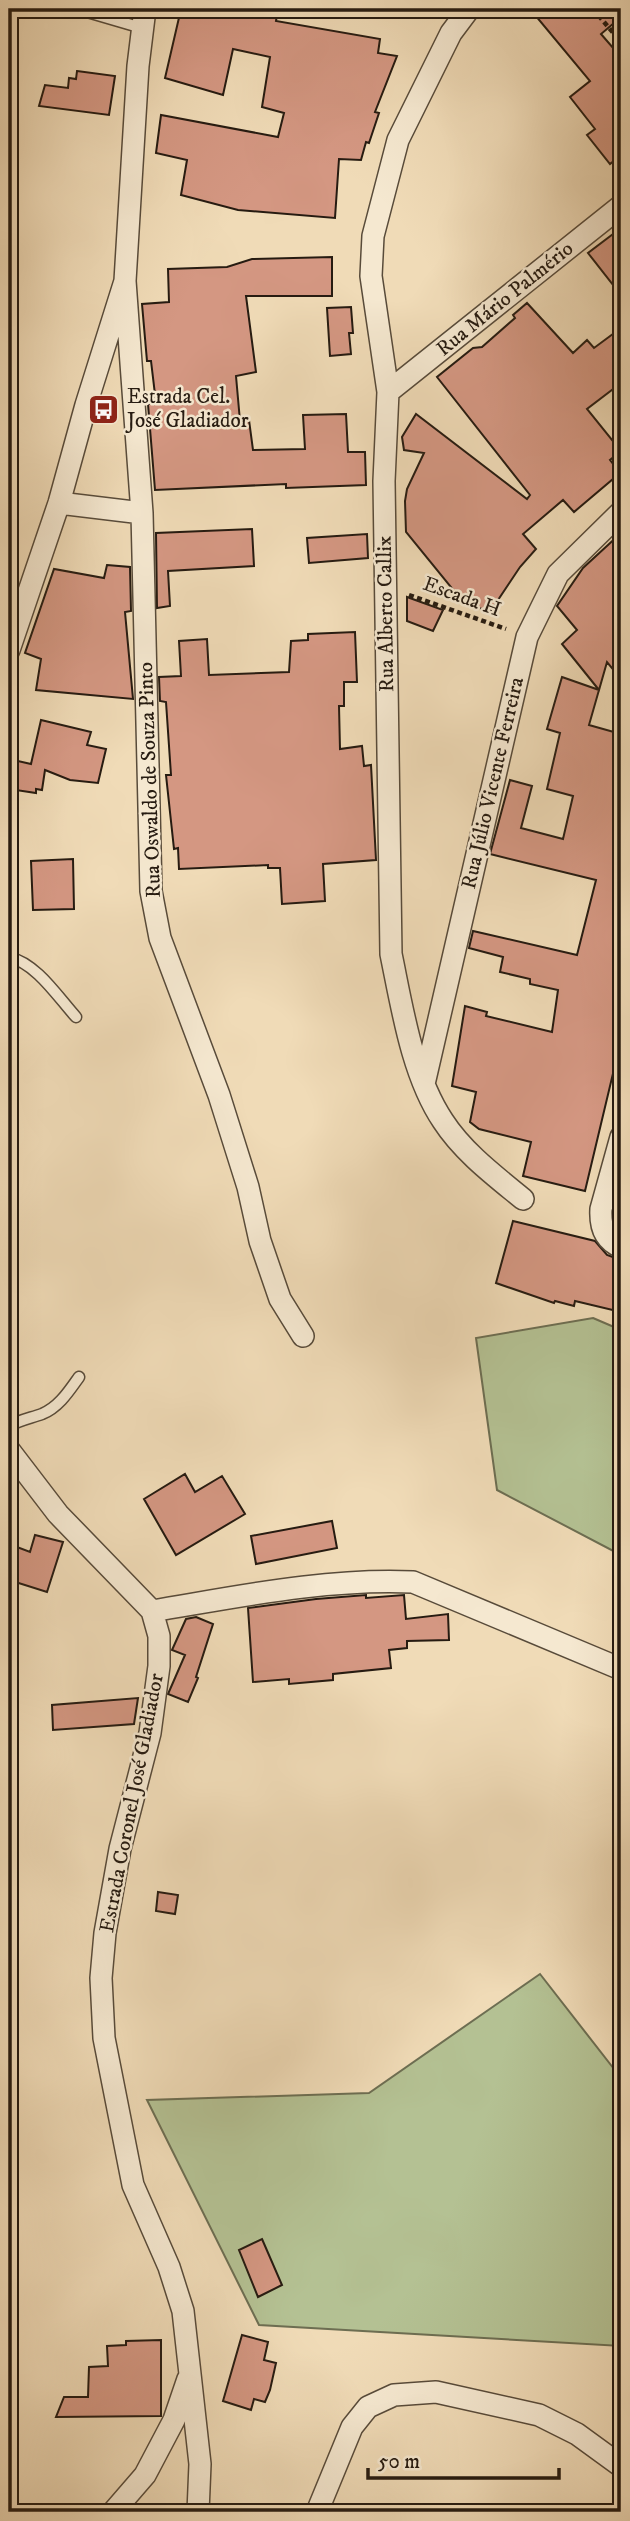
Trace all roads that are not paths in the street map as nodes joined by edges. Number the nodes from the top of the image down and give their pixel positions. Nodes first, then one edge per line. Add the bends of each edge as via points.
1 (77, 9) edge
2 (469, 9) edge
3 (144, 18) edge
4 (621, 206) edge
5 (125, 281) junction
6 (388, 393) junction
7 (59, 503) junction
8 (621, 512) edge
9 (142, 513) junction
10 (9, 649) edge
11 (9, 957) edge
12 (76, 1017) dead end
13 (424, 1085) junction
14 (621, 1137) edge
15 (523, 1199) dead end
16 (613, 1241) edge
17 (303, 1336) dead end
18 (79, 1377) dead end
19 (9, 1426) edge
20 (9, 1450) edge
21 (152, 1611) junction
22 (621, 1668) edge
23 (190, 2373) junction
24 (621, 2466) edge
25 (113, 2512) edge
26 (198, 2512) edge
27 (317, 2512) edge

1 - 3 lane
2 - 6 street, Rua Alberto Callix via 451,33 398,140 373,236 371,276
3 - 5 street
4 - 6 street, Rua Mário Palmério
5 - 7 street
5 - 9 street, Rua Oswaldo de Souza Pinto
6 - 13 street, Rua Alberto Callix via 384,481 391,954
7 - 9 street
7 - 10 street
8 - 13 street, Rua Júlio Vicente Ferreira via 558,574 527,637
9 - 17 street, Rua Oswaldo de Souza Pinto via 151,891 160,938 219,1095 280,1299
11 - 12 lane via 33,970
13 - 15 street, Rua Alberto Callix via 443,1122 468,1151
14 - 16 street via 600,1221
18 - 19 lane via 53,1407
20 - 21 street via 58,1514
21 - 22 street via 334,1584 412,1582
21 - 23 street, Estrada Coronel José Gladiador via 159,1636 159,1666 149,1733 120,1849 101,1978 104,2038 133,2185 183,2311
23 - 25 street, Estrada Coronel José Gladiador via 174,2420 145,2475
23 - 26 street via 200,2463
24 - 27 street via 577,2434 539,2415 436,2392 394,2395 368,2407 352,2427

